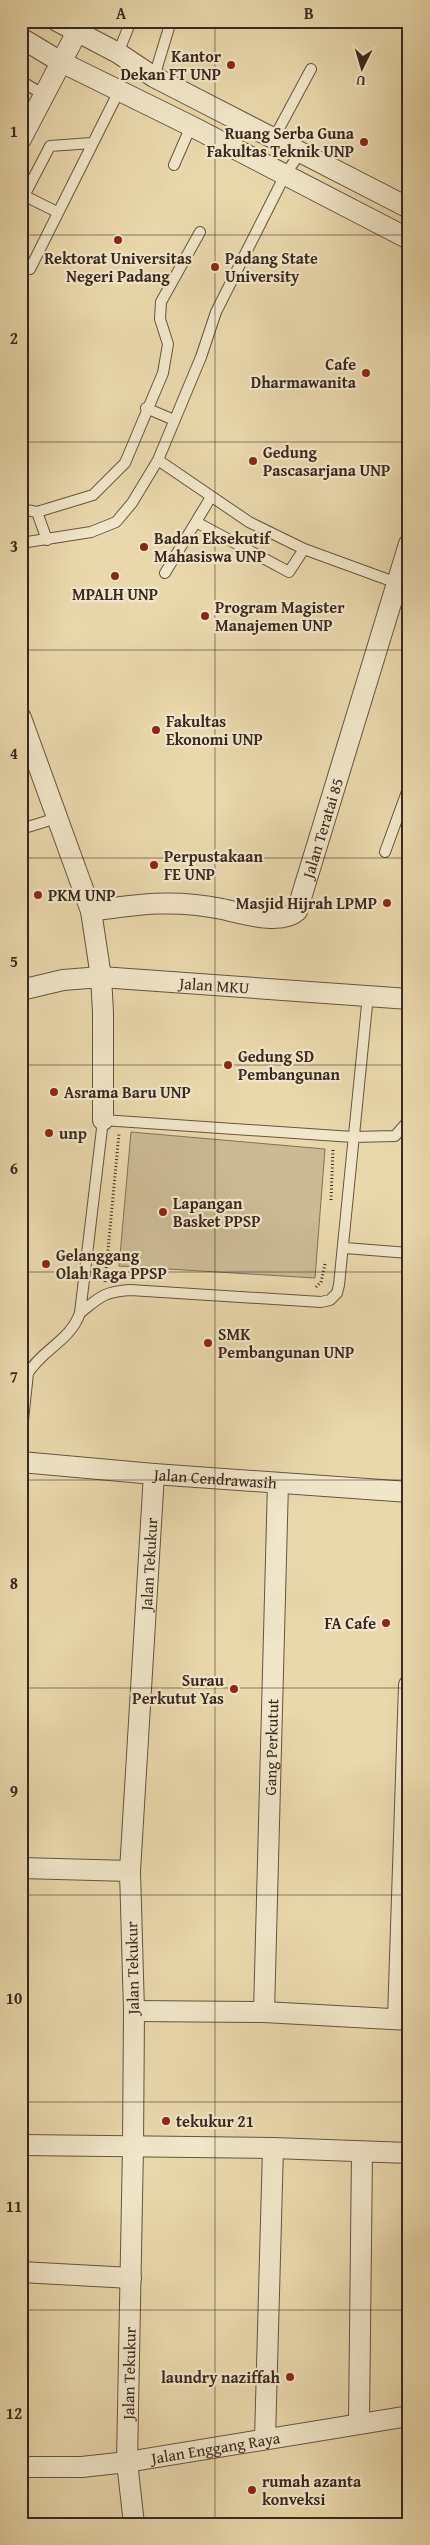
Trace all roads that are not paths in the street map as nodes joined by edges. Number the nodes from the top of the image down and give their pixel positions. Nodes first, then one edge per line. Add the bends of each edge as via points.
1 (57, 21) edge
2 (171, 21) edge
3 (128, 23) edge
4 (77, 32) junction
5 (21, 38) edge
6 (118, 53) junction
7 (61, 62) junction
8 (312, 69) dead end
9 (154, 77) junction
10 (21, 82) edge
11 (119, 91) junction
12 (44, 95) junction
13 (192, 126) junction
14 (274, 138) junction
15 (21, 139) edge
16 (92, 143) junction
17 (300, 153) junction
18 (174, 165) dead end
19 (286, 175) junction
20 (23, 195) edge
21 (409, 208) edge
22 (57, 212) junction
23 (200, 232) dead end
24 (409, 239) edge
25 (30, 269) dead end
26 (146, 408) junction
27 (174, 420) junction
28 (158, 460) junction
29 (211, 497) junction
30 (21, 509) edge
31 (37, 512) junction
32 (196, 522) junction
33 (47, 540) junction
34 (21, 543) edge
35 (409, 544) edge
36 (304, 548) junction
37 (165, 573) dead end
38 (397, 583) junction
39 (21, 718) edge
40 (409, 786) edge
41 (401, 810) junction
42 (57, 818) junction
43 (409, 819) edge
44 (21, 829) edge
45 (385, 852) dead end
46 (91, 911) junction
47 (101, 978) junction
48 (21, 990) edge
49 (368, 995) junction
50 (409, 999) edge
51 (111, 1120) junction
52 (409, 1120) edge
53 (353, 1137) junction
54 (345, 1248) junction
55 (409, 1253) edge
56 (80, 1313) junction
57 (21, 1439) edge
58 (21, 1462) edge
59 (154, 1474) junction
60 (278, 1483) junction
61 (409, 1492) edge
62 (409, 1685) edge
63 (21, 1868) edge
64 (130, 1871) junction
65 (134, 2011) junction
66 (264, 2012) junction
67 (403, 2020) edge
68 (21, 2145) edge
69 (133, 2147) junction
70 (273, 2148) junction
71 (362, 2152) junction
72 (409, 2153) edge
73 (21, 2272) edge
74 (131, 2278) junction
75 (409, 2416) edge
76 (359, 2423) junction
77 (265, 2439) junction
78 (127, 2462) junction
79 (21, 2467) edge
80 (134, 2524) edge

1 - 4 street
2 - 9 lane
3 - 6 lane
4 - 6 street
4 - 7 street
5 - 7 street
6 - 9 street
7 - 11 street
7 - 12 street
8 - 14 lane
9 - 14 street
10 - 12 lane
11 - 13 street
11 - 16 lane
12 - 15 street
13 - 18 lane
13 - 19 street
14 - 17 street
16 - 20 lane via 50,146
16 - 22 lane
17 - 19 lane
17 - 21 street
19 - 24 street
19 - 27 lane via 216,312
20 - 22 lane
22 - 25 lane
23 - 26 lane via 161,302 159,313 167,349 163,373
26 - 27 lane
26 - 31 lane via 124,463 112,478 92,495
27 - 28 lane
28 - 29 lane
28 - 33 lane via 132,503 116,522 92,532
29 - 32 lane
29 - 36 lane via 249,522
30 - 31 lane
31 - 33 lane
32 - 36 lane via 290,572
32 - 37 lane
33 - 34 lane
35 - 38 street, Jalan Teratai 85
36 - 38 lane
38 - 46 street, Jalan Teratai 85 via 297,911 283,918 170,902
39 - 42 street
40 - 41 lane
41 - 43 lane
41 - 45 lane
42 - 44 lane
42 - 46 street
46 - 47 street
47 - 48 street, Jalan MKU via 64,980
47 - 49 street, Jalan MKU
47 - 51 street
49 - 50 street, Jalan MKU
49 - 53 lane
51 - 53 lane
51 - 56 lane
52 - 53 lane via 394,1136
53 - 54 lane
54 - 55 lane
54 - 56 lane via 337,1292 330,1300 130,1290 100,1296
56 - 57 lane via 66,1338 50,1349 28,1373
58 - 59 street, Jalan Cendrawasih
59 - 60 street, Jalan Cendrawasih
59 - 64 street, Jalan Tekukur
60 - 61 street, Jalan Cendrawasih
60 - 66 street, Gang Perkutut
62 - 67 street
63 - 64 street
64 - 65 street, Jalan Tekukur
65 - 66 street
65 - 69 street, Jalan Tekukur
66 - 67 street
68 - 69 street
69 - 70 street
69 - 74 street, Jalan Tekukur
70 - 71 street
70 - 77 street
71 - 72 street
71 - 76 street
73 - 74 street
74 - 78 street, Jalan Tekukur
75 - 76 street, Jalan Enggang Raya
76 - 77 street, Jalan Enggang Raya
77 - 78 street, Jalan Enggang Raya
78 - 79 street, Jalan Enggang Raya via 82,2467
78 - 80 street, Jalan Tekukur

